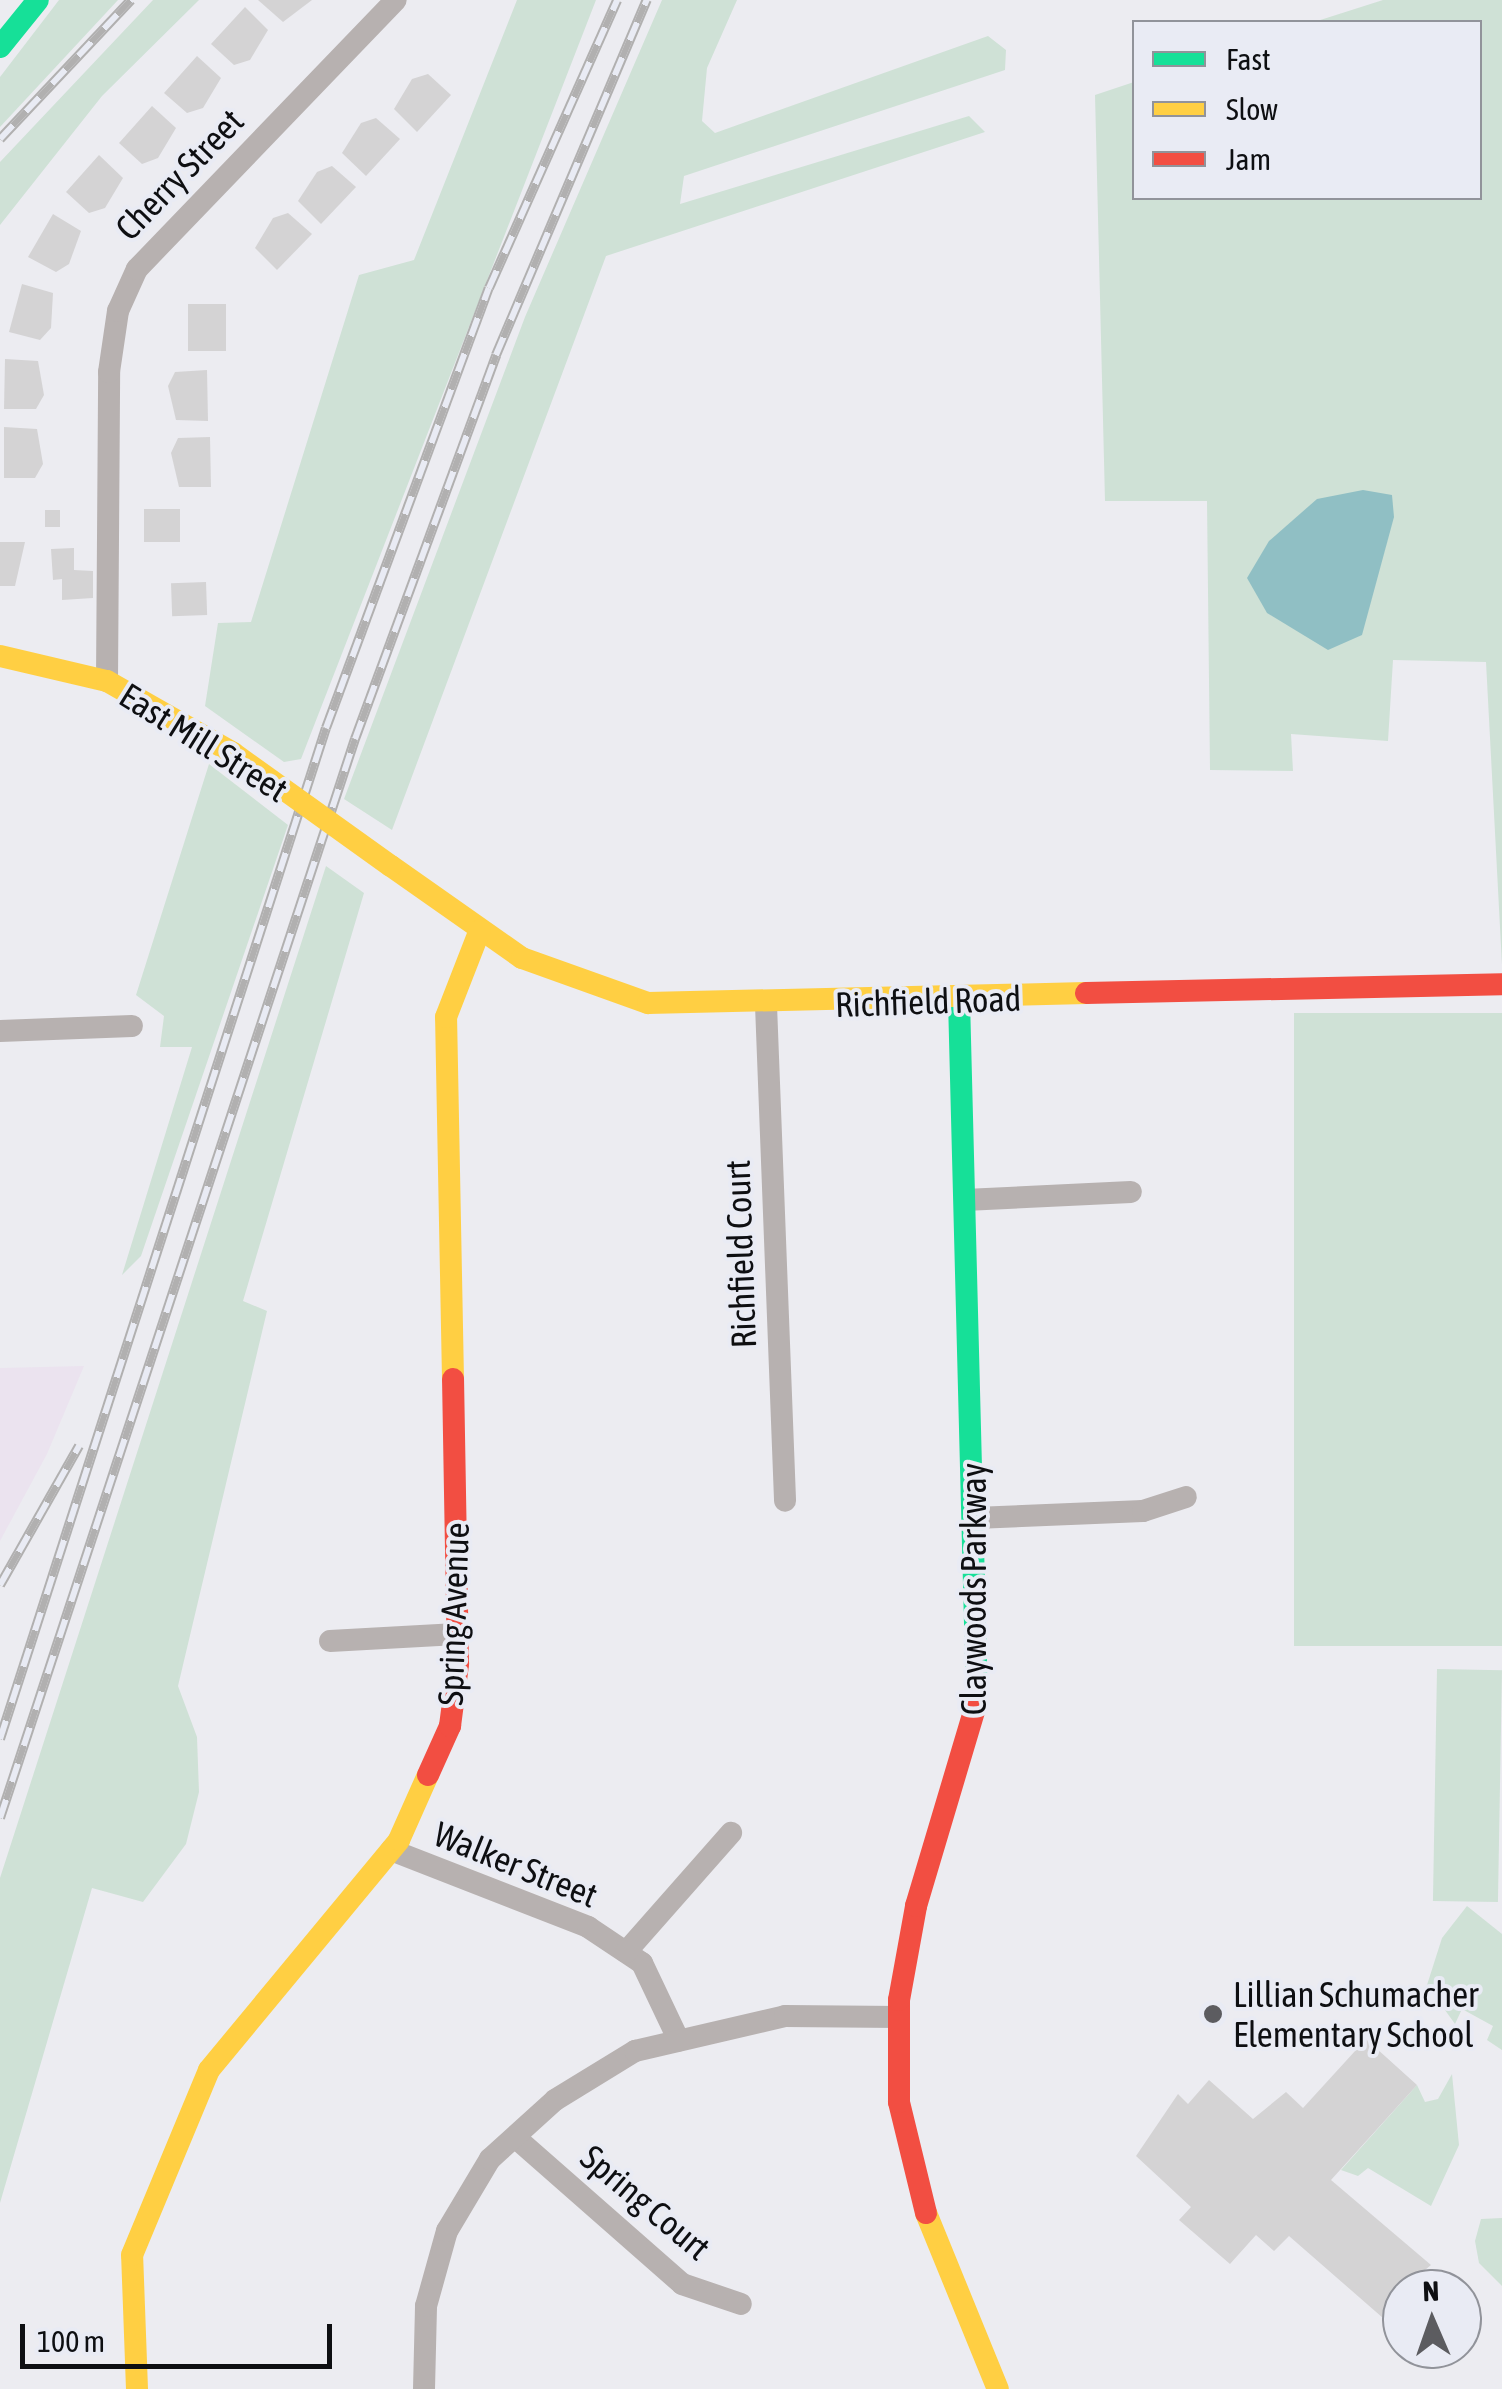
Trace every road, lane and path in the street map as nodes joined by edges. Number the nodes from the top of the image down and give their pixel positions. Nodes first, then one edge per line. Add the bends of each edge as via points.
1 (38, 0) edge
2 (396, 0) edge
3 (0, 48) edge
4 (0, 656) edge
5 (107, 681) junction
6 (391, 866) joint
7 (480, 930) junction
8 (1502, 984) edge
9 (959, 1000) junction
10 (766, 1006) junction
11 (132, 1026) dead end
12 (0, 1030) edge
13 (1131, 1192) dead end
14 (965, 1200) junction
15 (1186, 1497) dead end
16 (785, 1501) dead end
17 (974, 1518) junction
18 (457, 1634) junction
19 (330, 1640) dead end
20 (732, 1833) dead end
21 (391, 1850) junction
22 (626, 1952) junction
23 (899, 2018) junction
24 (679, 2041) junction
25 (516, 2138) junction
26 (741, 2304) dead end
27 (137, 2389) edge
28 (424, 2389) edge
29 (998, 2389) edge

1 - 3 street
2 - 5 street, Cherry Street via 137,269 124,297 109,372
4 - 5 street, East Mill Street
5 - 6 street, East Mill Street, bridge via 233,754
6 - 7 street, Richfield Road
7 - 10 street, Richfield Road via 605,992 648,1003
7 - 18 street, Spring Avenue via 446,1016
8 - 9 street, Richfield Road
9 - 10 street, Richfield Road
9 - 14 street, Claywoods Parkway
10 - 16 street, Richfield Court
11 - 12 street
13 - 14 street
14 - 17 street, Claywoods Parkway
15 - 17 street via 1143,1512
17 - 23 street, Claywoods Parkway via 975,1725 916,1906
18 - 19 street
18 - 21 street, Spring Avenue via 450,1726 430,1786
20 - 22 street
21 - 22 street, Walker Street via 588,1926
21 - 27 street, Spring Avenue via 209,2070 132,2255
22 - 24 street, Walker Street via 642,1963
23 - 24 street via 785,2016
23 - 29 street, Claywoods Parkway via 909,2165
24 - 25 street via 597,2070
25 - 26 street, Spring Court via 682,2284
25 - 28 street via 490,2159 448,2231 426,2306

